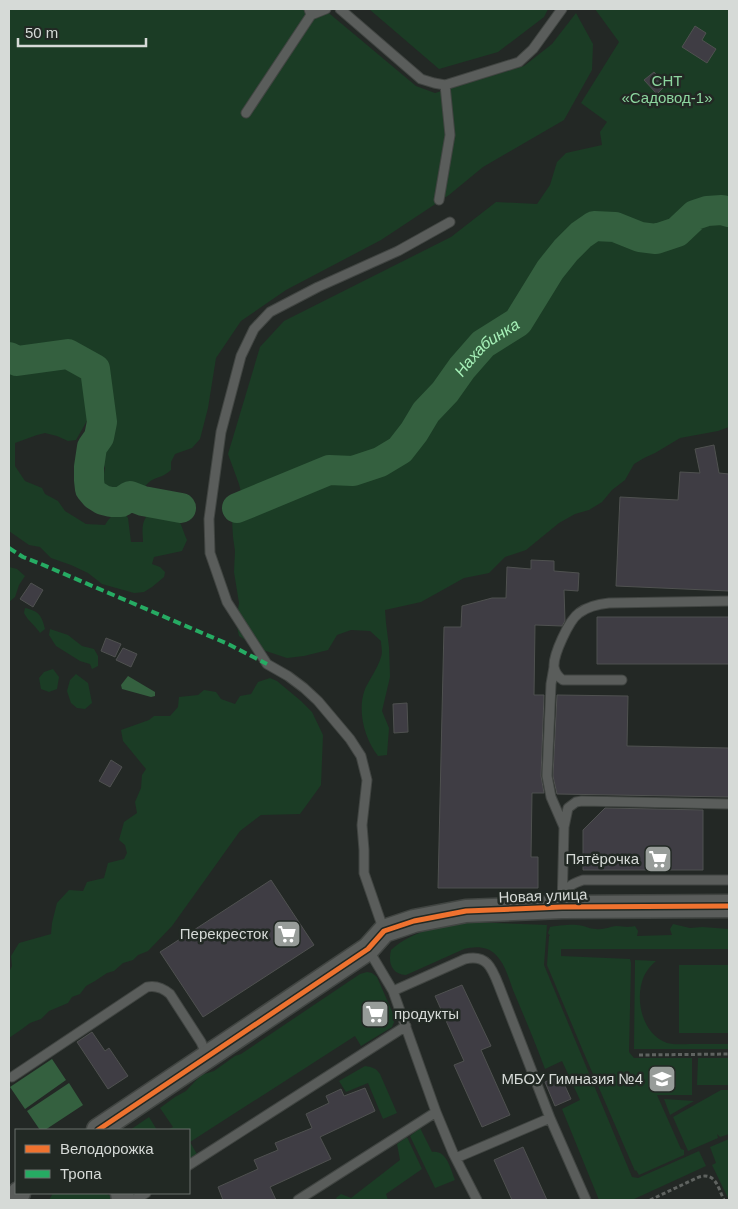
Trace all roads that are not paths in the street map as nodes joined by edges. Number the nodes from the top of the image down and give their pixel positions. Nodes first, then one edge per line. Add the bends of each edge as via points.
1 (326, 9) edge
2 (340, 9) edge
3 (562, 9) edge
4 (310, 12) edge
5 (446, 85) junction
6 (246, 113) dead end
7 (439, 200) dead end
8 (450, 222) dead end
9 (729, 601) edge
10 (554, 667) junction
11 (622, 680) dead end
12 (729, 804) edge
13 (564, 827) junction
14 (729, 880) edge
15 (562, 902) junction
16 (729, 906) edge
17 (384, 931) junction
18 (368, 949) junction
19 (393, 991) junction
20 (406, 1026) junction
21 (207, 1056) junction
22 (12, 1077) dead end
23 (436, 1112) junction
24 (550, 1118) junction
25 (109, 1127) edge
26 (456, 1158) junction
27 (190, 1164) edge
28 (298, 1200) edge
29 (477, 1200) edge
30 (586, 1200) edge

1 - 4 lane
2 - 5 lane via 420,79
3 - 5 lane via 533,49 519,62
4 - 6 lane
5 - 7 lane via 450,136
8 - 17 lane via 398,251 270,312 254,329 241,356 221,432 209,519 210,553 227,602 267,664 288,676 318,701 361,756 367,780 362,825 364,874
9 - 10 lane via 609,603 586,609 571,621
10 - 11 lane via 563,680
10 - 13 lane via 548,776 551,797
12 - 13 lane via 576,802 568,808
13 - 15 lane
14 - 15 lane via 583,880 566,890
15 - 16 street, Новая улица
15 - 17 street, Новая улица via 466,911 414,921
17 - 18 street, Новая улица
18 - 19 lane
18 - 21 street, Новая улица
19 - 20 lane
19 - 24 lane via 465,959 481,958 488,963
20 - 23 lane
20 - 27 lane
21 - 22 lane via 170,994 152,986
21 - 25 street, Новая улица
23 - 26 lane
23 - 28 lane
24 - 26 lane
24 - 30 lane
26 - 29 lane

